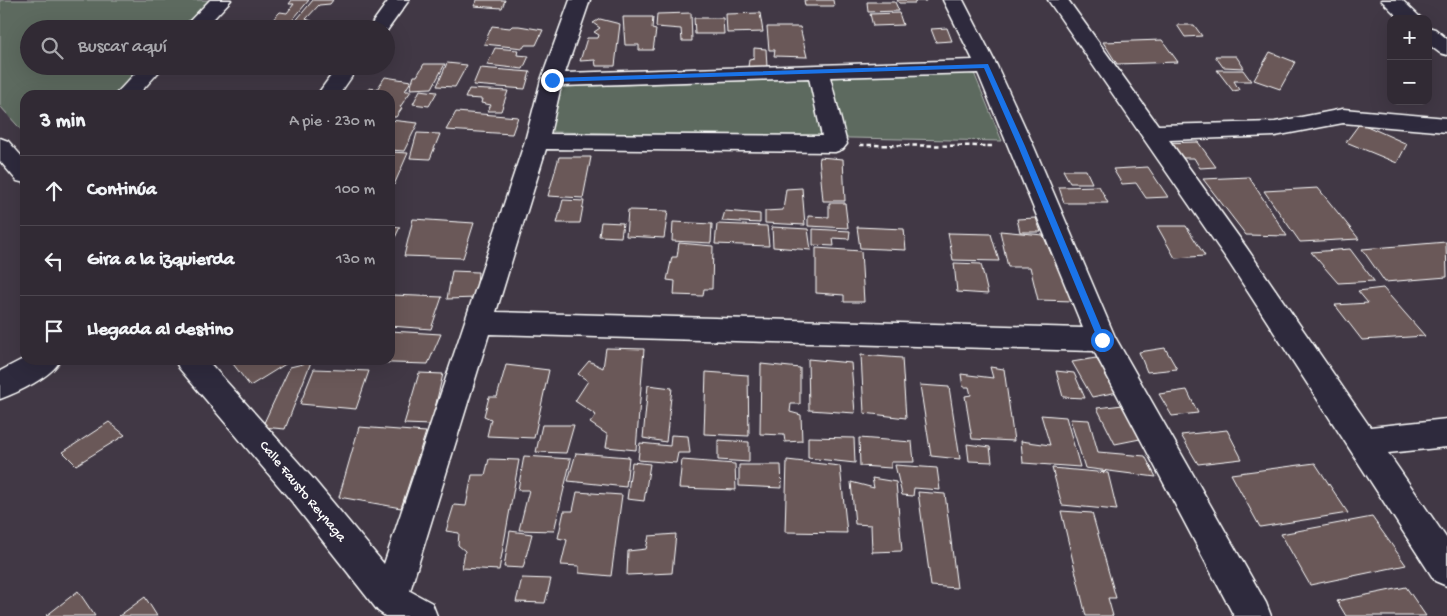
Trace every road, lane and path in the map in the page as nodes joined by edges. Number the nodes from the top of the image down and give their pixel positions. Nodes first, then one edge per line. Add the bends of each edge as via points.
1 (221, 0) edge
2 (399, 0) edge
3 (580, 0) edge
4 (952, 0) edge
5 (1058, 0) edge
6 (1391, 0) edge
7 (1408, 15) edge
8 (201, 20) edge
9 (385, 20) edge
10 (1432, 36) edge
11 (1447, 49) edge
12 (986, 66) junction
13 (818, 71) junction
14 (145, 75) edge
15 (342, 75) edge
16 (552, 80) junction
17 (131, 90) edge
18 (332, 90) edge
19 (1447, 125) edge
20 (1152, 134) junction
21 (538, 141) junction
22 (835, 144) junction
23 (0, 146) edge
24 (1022, 146) junction
25 (20, 169) edge
26 (479, 323) junction
27 (1102, 340) junction
28 (37, 365) edge
29 (194, 365) edge
30 (0, 386) edge
31 (1447, 433) edge
32 (1361, 442) junction
33 (1447, 569) edge
34 (390, 600) junction
35 (419, 616) edge
36 (1253, 616) edge

1 - 8 street
2 - 9 street
3 - 16 street
4 - 12 street
5 - 20 street
6 - 7 street
10 - 11 street
12 - 13 street
12 - 24 street
13 - 16 street
13 - 22 street
14 - 17 street
15 - 18 street
16 - 21 street
19 - 20 street via 1343,116 1275,129
20 - 32 street via 1237,254
21 - 22 street
21 - 26 street
22 - 24 path
23 - 25 street
24 - 27 street
26 - 27 street
26 - 34 street
27 - 36 street
28 - 30 street
29 - 34 street, Calle Fausto Reynaga via 304,492
31 - 32 street
32 - 33 street
34 - 35 street, Calle Fausto Reynaga

